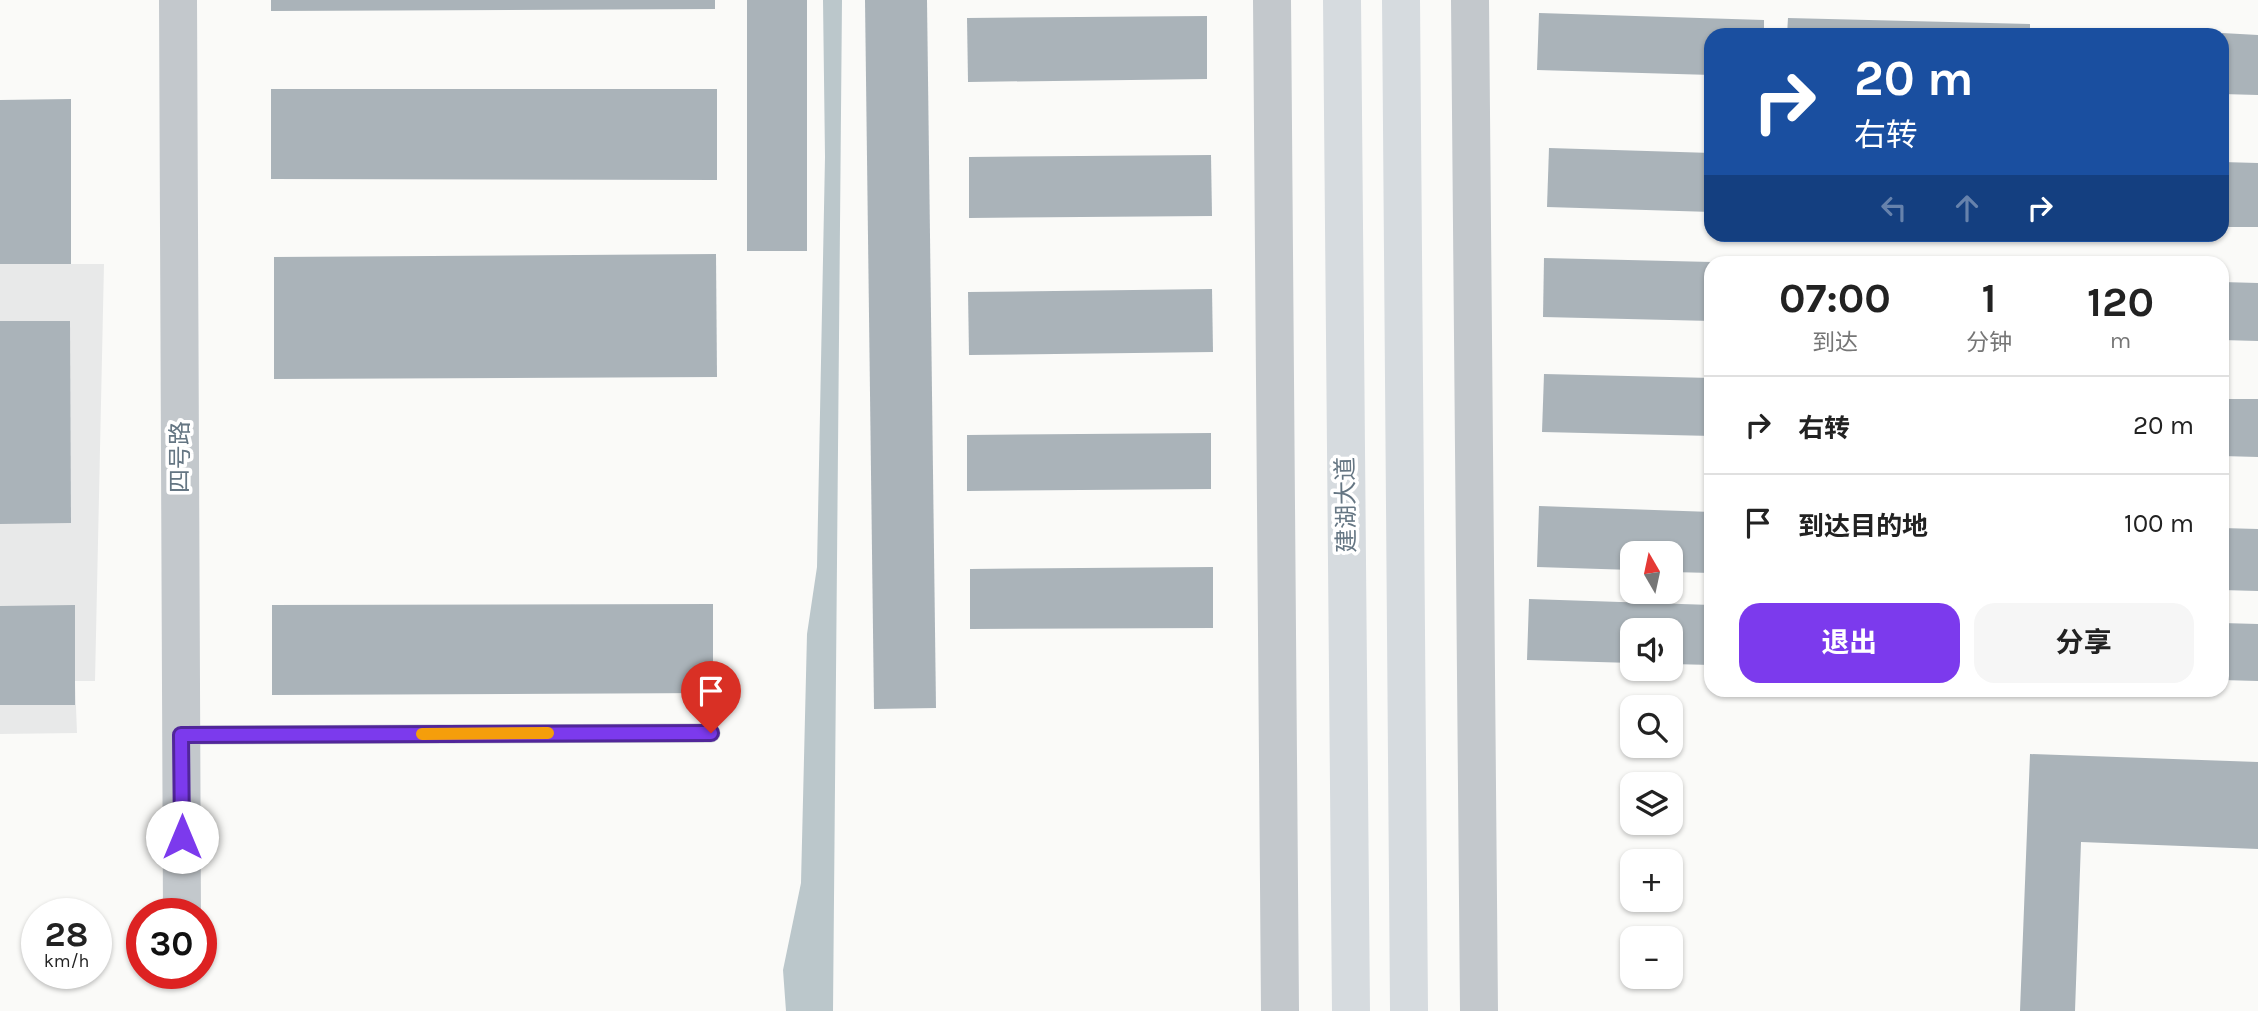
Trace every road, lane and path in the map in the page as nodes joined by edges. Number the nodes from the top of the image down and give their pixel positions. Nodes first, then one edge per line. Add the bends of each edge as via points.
1 (178, 0) edge
2 (1272, 0) edge
3 (1342, 0) edge
4 (1401, 0) edge
5 (1470, 0) edge
6 (711, 733) dead end
7 (181, 735) junction
8 (182, 898) edge
9 (1280, 1011) edge
10 (1351, 1011) edge
11 (1409, 1011) edge
12 (1479, 1011) edge

1 - 7 street, 四号路
2 - 9 street
3 - 10 main road, 建湖大道
4 - 11 main road
5 - 12 street
6 - 7 lane
7 - 8 street, 四号路

